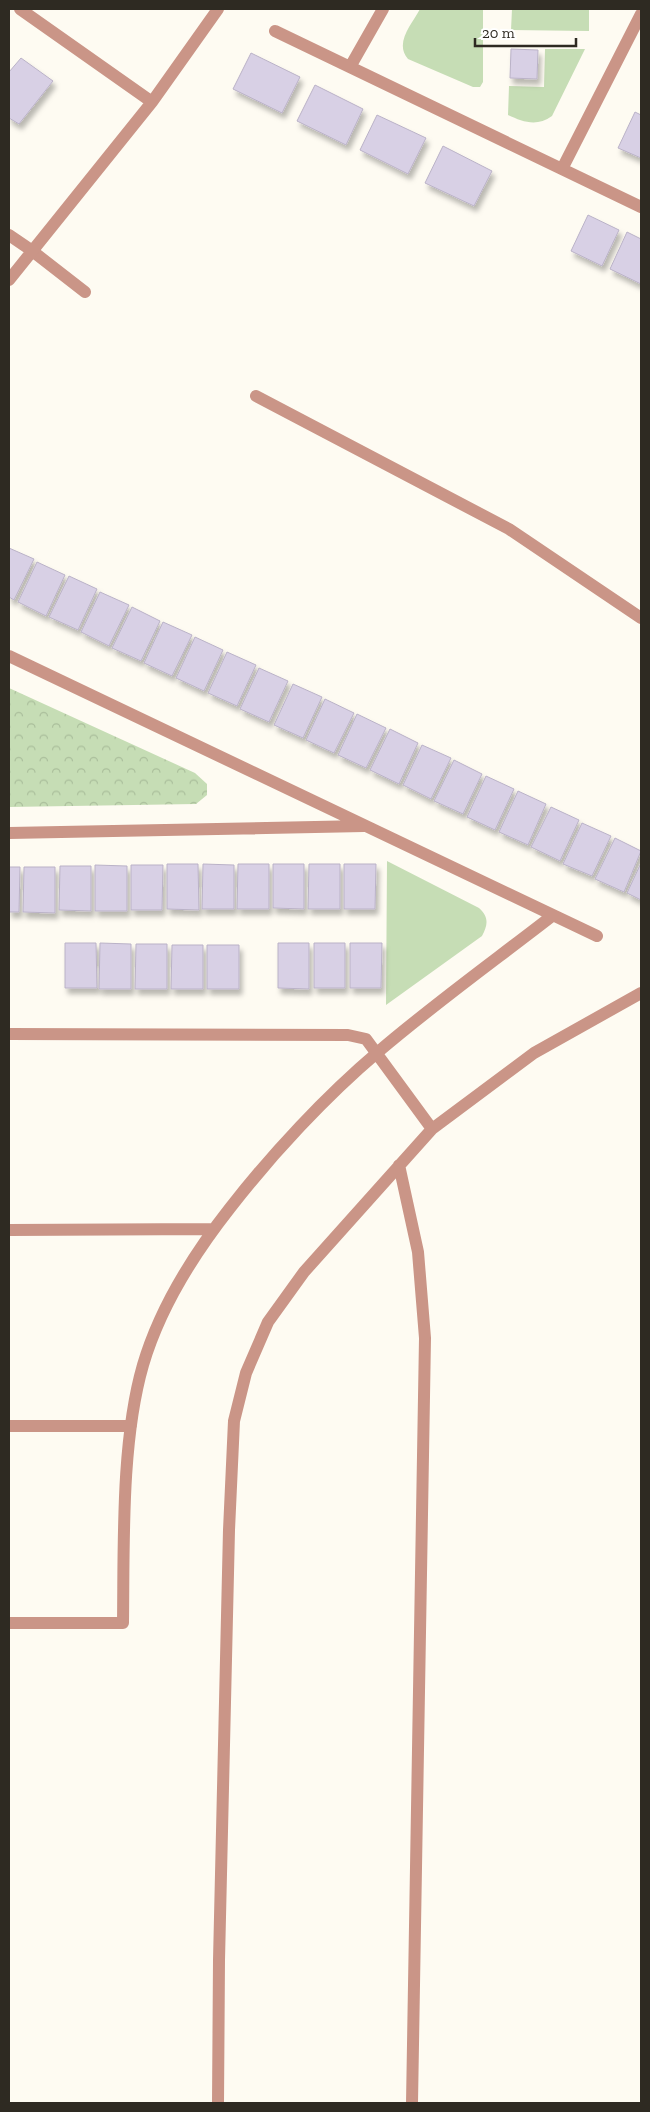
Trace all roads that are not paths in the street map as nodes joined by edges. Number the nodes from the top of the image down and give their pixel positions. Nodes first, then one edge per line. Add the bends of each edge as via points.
1 (20, 9) edge
2 (218, 9) edge
3 (383, 9) edge
4 (641, 14) edge
5 (275, 32) dead end
6 (350, 67) junction
7 (152, 102) junction
8 (562, 169) junction
9 (641, 207) edge
10 (9, 235) edge
11 (31, 250) junction
12 (9, 280) edge
13 (85, 292) dead end
14 (256, 396) dead end
15 (641, 618) edge
16 (9, 656) edge
17 (366, 826) junction
18 (9, 833) edge
19 (552, 916) junction
20 (597, 936) dead end
21 (641, 993) edge
22 (9, 1034) edge
23 (377, 1052) junction
24 (432, 1129) junction
25 (399, 1165) junction
26 (213, 1229) junction
27 (9, 1230) edge
28 (9, 1426) edge
29 (132, 1426) junction
30 (9, 1623) edge
31 (218, 2103) edge
32 (412, 2103) edge

1 - 7 street
2 - 7 street
3 - 6 street
4 - 8 street
5 - 6 street
6 - 8 street
7 - 11 street
8 - 9 street
10 - 11 street
11 - 12 street
11 - 13 street
14 - 15 street via 509,529
16 - 17 street
17 - 18 street
17 - 19 street
19 - 20 street
19 - 23 street
21 - 24 street via 534,1053
22 - 23 street via 348,1035 366,1039
23 - 24 street
23 - 26 street via 254,1176
24 - 25 street
25 - 31 street via 304,1272 268,1322 246,1372 234,1421 219,1931
25 - 32 street via 418,1252 425,1338
26 - 27 street
26 - 29 street via 154,1331 143,1366
28 - 29 street
29 - 30 street via 124,1624

